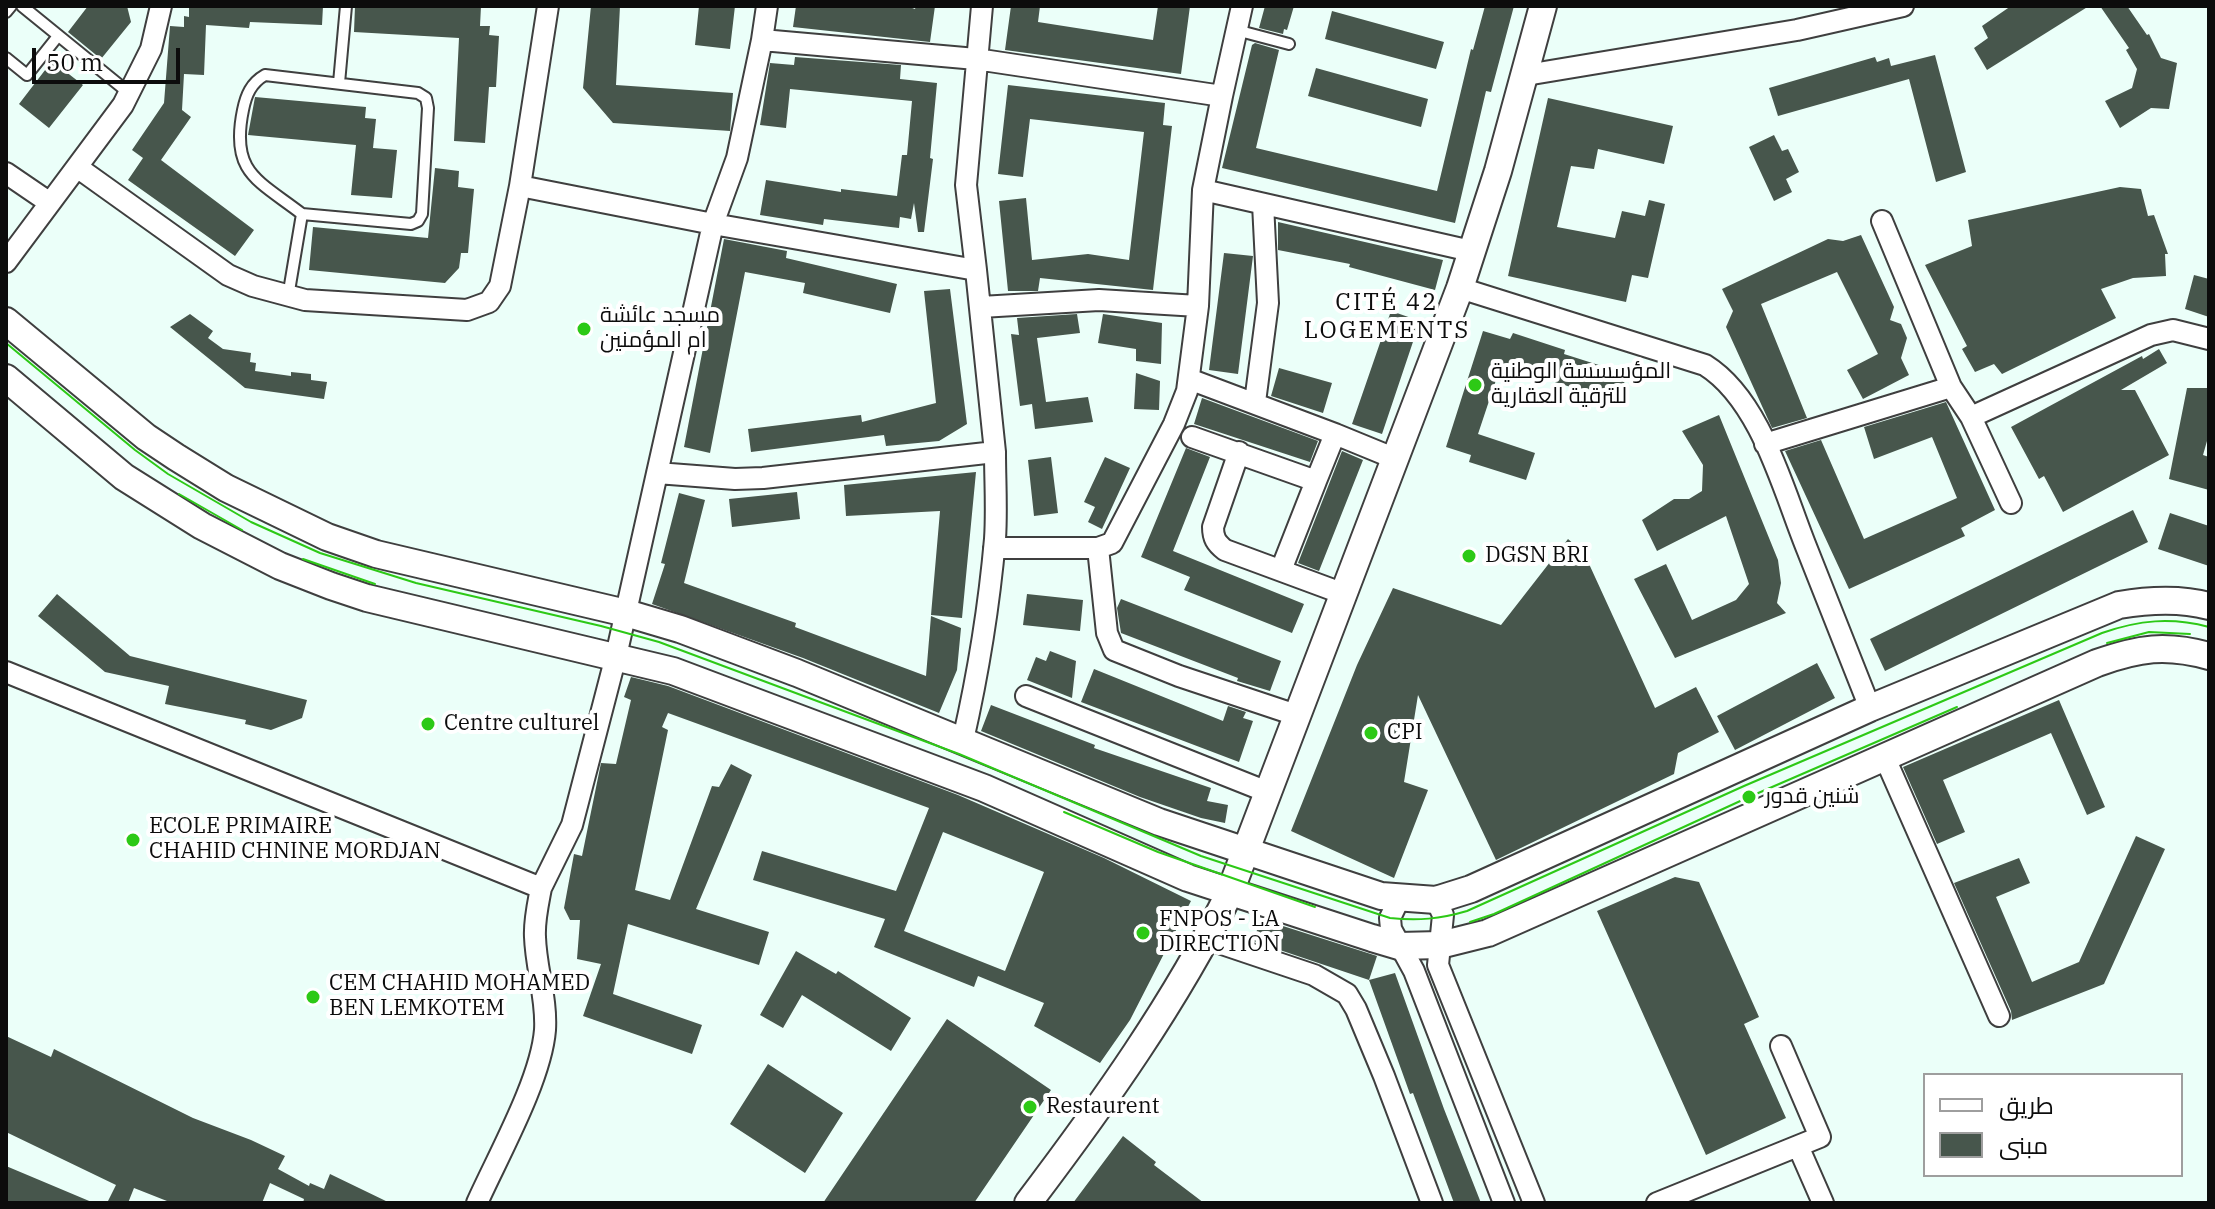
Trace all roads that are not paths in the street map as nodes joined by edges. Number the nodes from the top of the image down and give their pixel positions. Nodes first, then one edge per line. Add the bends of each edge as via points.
1 (11, 6) edge
2 (22, 6) edge
3 (161, 6) edge
4 (346, 6) edge
5 (548, 6) edge
6 (767, 6) edge
7 (982, 6) edge
8 (1242, 6) edge
9 (1543, 6) edge
10 (1903, 6) edge
11 (6, 12) edge
12 (1235, 30) junction
13 (58, 36) junction
14 (762, 40) junction
15 (1289, 44) dead end
16 (6, 58) edge
17 (976, 59) junction
18 (1526, 75) junction
19 (339, 83) junction
20 (129, 93) junction
21 (1222, 96) junction
22 (77, 167) junction
23 (6, 173) edge
24 (520, 186) junction
25 (1203, 190) junction
26 (50, 203) junction
27 (1263, 204) junction
28 (302, 214) junction
29 (1882, 221) dead end
30 (713, 224) junction
31 (1471, 251) junction
32 (6, 262) edge
33 (976, 270) junction
34 (1460, 288) junction
35 (288, 297) junction
36 (1198, 306) junction
37 (981, 307) junction
38 (6, 321) edge
39 (2209, 339) edge
40 (6, 378) edge
41 (1189, 379) junction
42 (1951, 387) junction
43 (1255, 402) junction
44 (1971, 417) junction
45 (1335, 434) junction
46 (1192, 437) dead end
47 (1765, 444) junction
48 (995, 452) junction
49 (1239, 452) junction
50 (1396, 459) junction
51 (657, 473) junction
52 (1316, 481) junction
53 (2011, 503) dead end
54 (994, 548) junction
55 (1098, 548) junction
56 (1281, 570) junction
57 (1344, 594) junction
58 (2209, 606) edge
59 (626, 613) junction
60 (616, 656) junction
61 (2209, 656) edge
62 (6, 672) edge
63 (1026, 696) dead end
64 (1870, 708) junction
65 (1299, 716) junction
66 (963, 740) junction
67 (1885, 758) junction
68 (1270, 793) junction
69 (1246, 849) junction
70 (541, 888) junction
71 (1230, 892) junction
72 (1400, 897) junction
73 (1436, 900) junction
74 (1207, 939) junction
75 (1440, 945) junction
76 (1399, 946) junction
77 (1999, 1016) dead end
78 (1781, 1046) dead end
79 (1798, 1146) junction
80 (477, 1203) edge
81 (1028, 1203) edge
82 (1432, 1203) edge
83 (1504, 1203) edge
84 (1534, 1203) edge
85 (1657, 1203) edge
86 (1823, 1203) edge

1 - 11 lane
2 - 13 lane
3 - 20 street via 151,49
4 - 19 lane
5 - 24 street
6 - 14 street
7 - 17 street
8 - 12 street
9 - 18 street
10 - 18 street via 1797,30
12 - 15 lane
12 - 21 street
13 - 16 lane via 27,75
13 - 20 lane
14 - 17 street
14 - 30 street via 737,158
17 - 21 street
17 - 33 street via 966,185
18 - 31 street
19 - 28 lane via 265,75 256,80 244,107 240,158 250,173
19 - 28 lane via 426,98 422,214 411,224
20 - 22 street
21 - 25 street
22 - 26 street
22 - 35 street via 228,275
23 - 26 street
24 - 30 street
24 - 35 street via 500,286 489,302 467,310
25 - 27 street
25 - 36 street
26 - 32 street
27 - 31 street
27 - 43 street via 1268,303
28 - 35 lane
29 - 42 street
30 - 33 street
30 - 51 street
31 - 34 street
33 - 37 street
34 - 47 street via 1705,365 1734,390
34 - 50 street
36 - 37 street via 1099,300
36 - 41 street
37 - 48 street
38 - 59 street via 146,437 270,511 376,554
39 - 44 street via 2173,330 2151,335
40 - 60 street via 124,477 280,566 367,598
41 - 43 street
41 - 55 street via 1174,424 1115,540
42 - 44 street
42 - 47 street
43 - 45 street
44 - 53 street
45 - 50 street
45 - 52 street
46 - 49 street
47 - 64 street
48 - 51 street via 763,478
48 - 54 street
49 - 52 street
49 - 56 street via 1215,519 1214,540 1225,550
50 - 57 street
51 - 59 street
52 - 56 street
54 - 55 street
54 - 66 street
55 - 65 street via 1107,633 1116,652
56 - 57 street
57 - 65 street
58 - 64 street via 2173,600 2119,605
59 - 60 street
59 - 66 street via 695,634
60 - 70 street via 572,825
60 - 71 street via 673,671 984,788
61 - 67 street via 2152,647 2126,653
62 - 70 street
63 - 68 street
64 - 73 street via 1471,889
65 - 68 street
66 - 69 street via 1159,822
67 - 75 street via 1488,933
67 - 77 street
68 - 69 street
69 - 71 street
69 - 72 street via 1381,896
70 - 80 street via 534,934 545,1032 533,1078
71 - 74 street
71 - 76 street
72 - 73 street
72 - 76 street via 1390,918
73 - 75 street via 1443,915
74 - 81 street via 1105,1101
74 - 82 street via 1314,975 1347,994
75 - 76 street
75 - 84 street via 1438,965
76 - 83 street via 1414,971
78 - 79 street via 1820,1137
79 - 85 street
79 - 86 street

